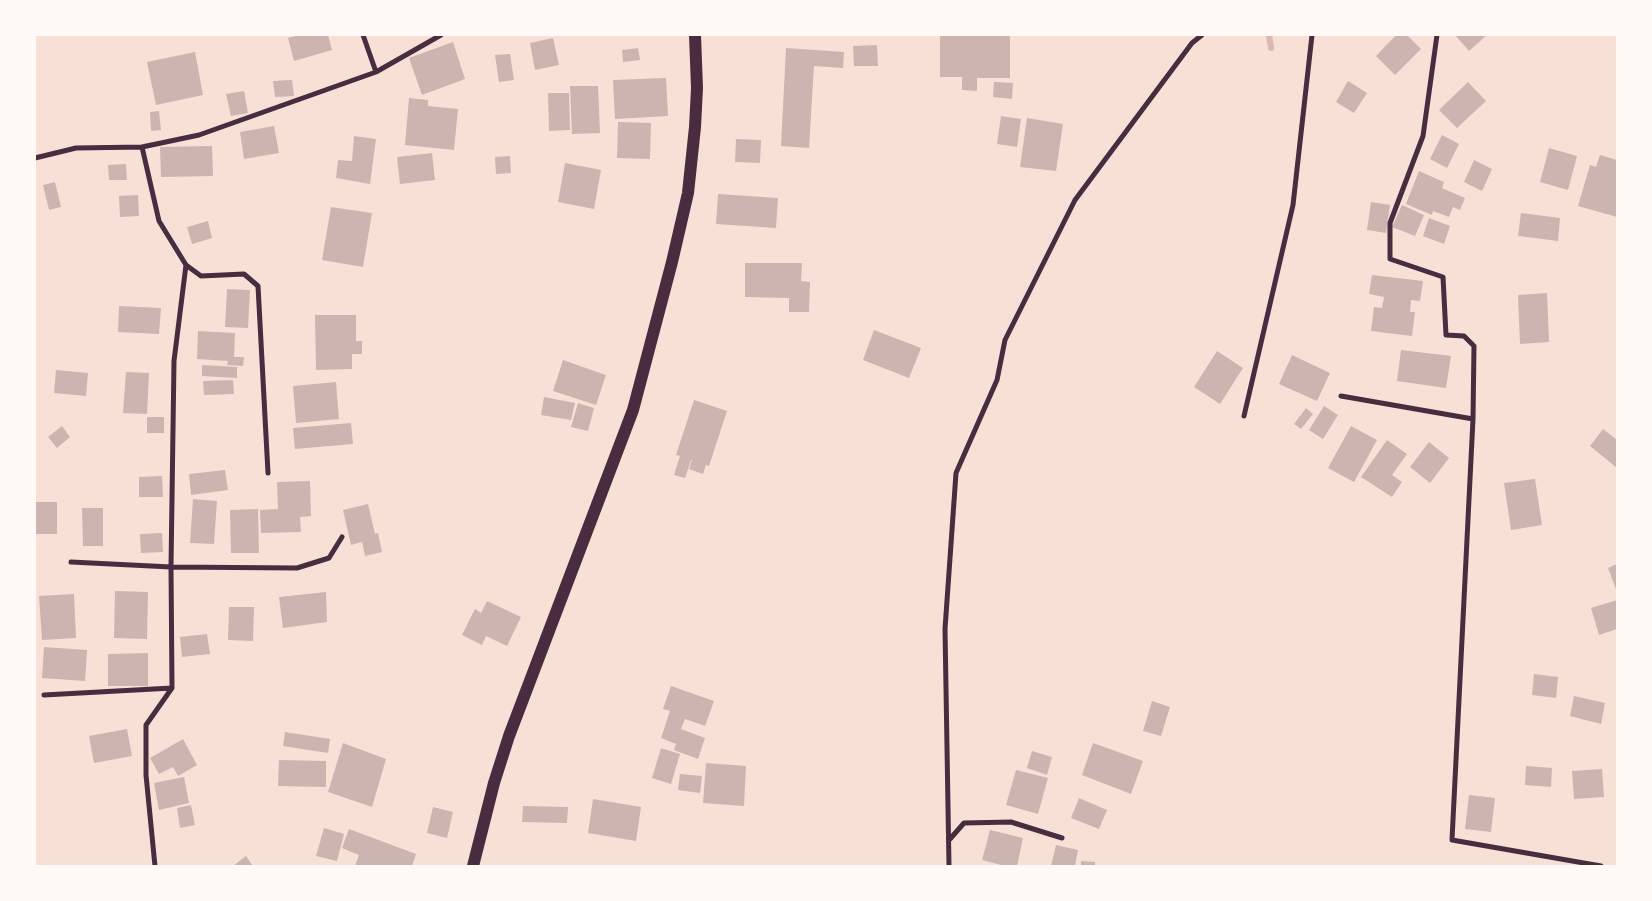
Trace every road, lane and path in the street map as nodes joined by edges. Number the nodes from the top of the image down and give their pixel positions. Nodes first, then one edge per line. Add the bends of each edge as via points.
1 (364, 35) edge
2 (441, 35) edge
3 (695, 35) edge
4 (1202, 35) edge
5 (1312, 35) edge
6 (1437, 35) edge
7 (376, 72) junction
8 (142, 147) junction
9 (35, 158) edge
10 (186, 265) junction
11 (1341, 396) dead end
12 (1244, 416) dead end
13 (1473, 419) junction
14 (268, 473) dead end
15 (342, 537) dead end
16 (71, 562) dead end
17 (171, 567) junction
18 (172, 688) junction
19 (44, 695) dead end
20 (1062, 838) dead end
21 (949, 839) junction
22 (155, 866) edge
23 (473, 866) edge
24 (949, 866) edge
25 (1601, 866) edge

1 - 7 street
2 - 7 street
3 - 23 main road via 696,127 688,193 638,392 509,736
4 - 21 street via 1192,43 1075,200 1005,340 997,380 956,473 944,629
5 - 12 street via 1292,205
6 - 13 street via 1423,136 1390,223 1390,258 1443,277 1446,335 1464,336 1474,346
7 - 8 street via 199,135
8 - 9 street via 76,148
8 - 10 street via 159,221
10 - 14 street via 201,276 244,274 258,286
10 - 17 street via 174,361
11 - 13 street
13 - 25 street via 1452,840
15 - 17 street via 329,558 297,568
16 - 17 street
17 - 18 street
18 - 19 street
18 - 22 street via 146,725 146,775
20 - 21 street via 1011,822 992,822 964,823
21 - 24 street

